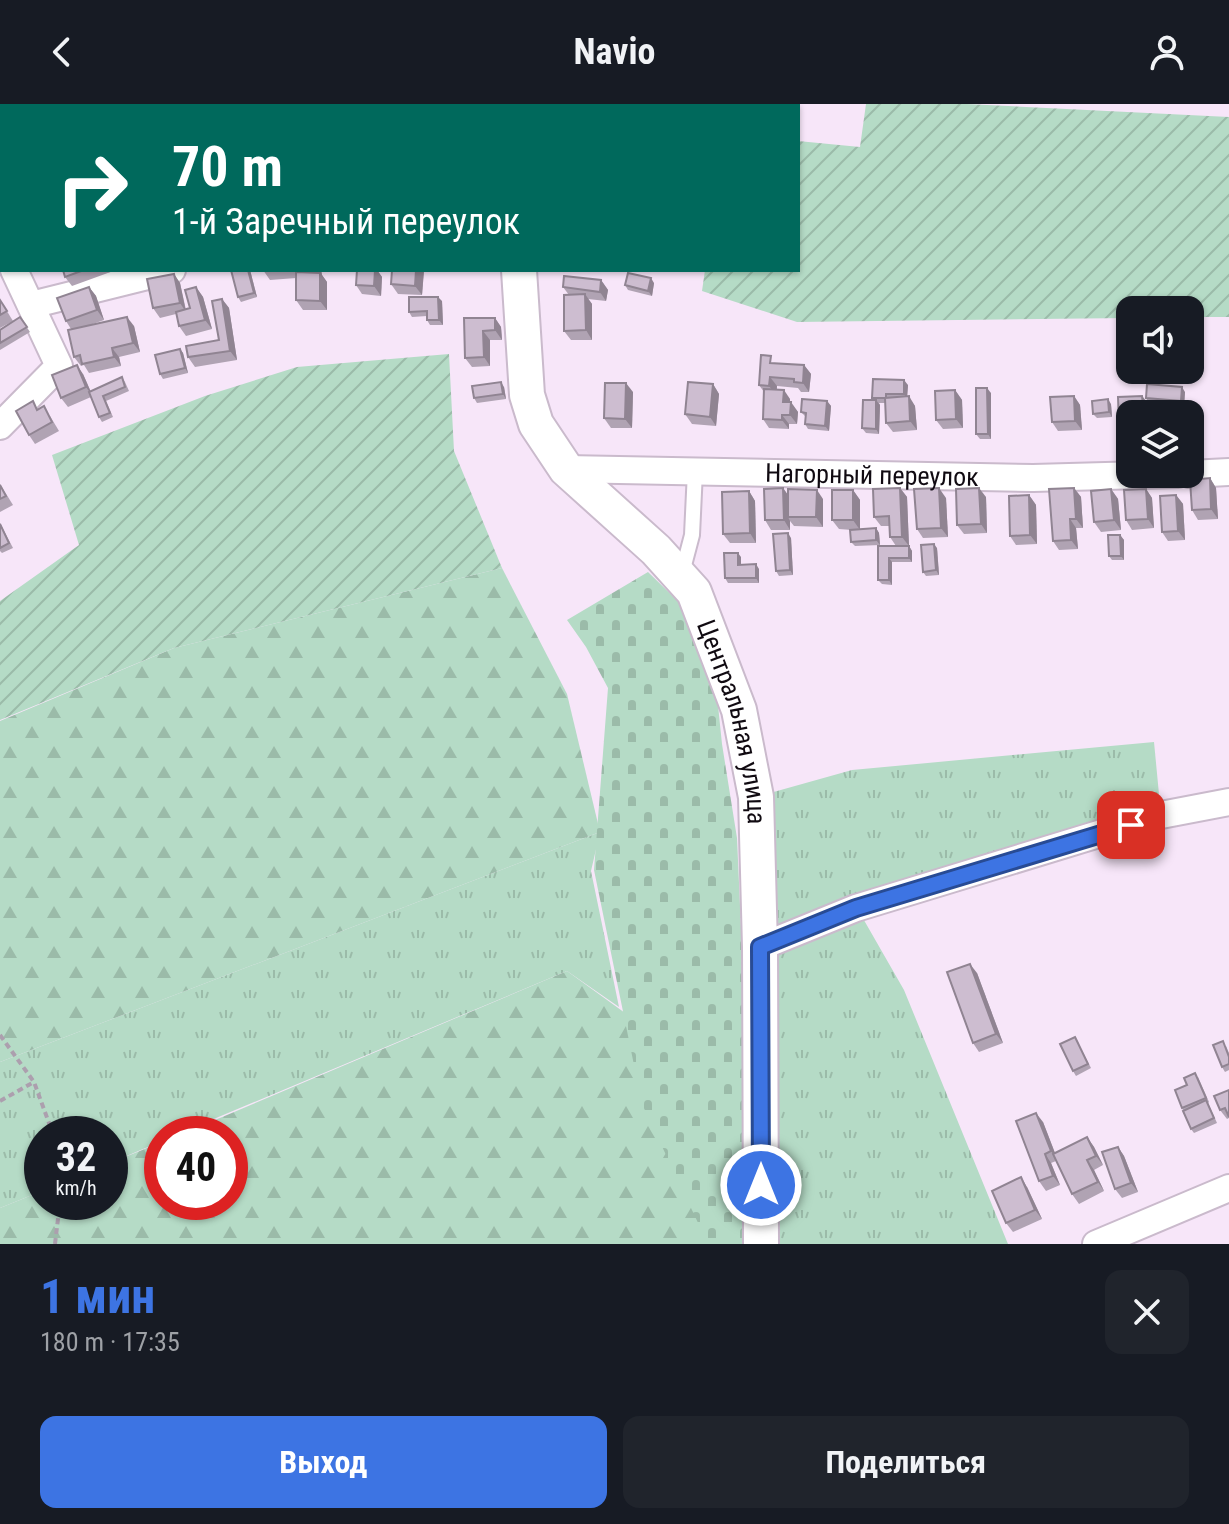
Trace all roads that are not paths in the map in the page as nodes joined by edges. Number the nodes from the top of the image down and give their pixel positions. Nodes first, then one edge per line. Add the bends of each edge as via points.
1 (15, 272) edge
2 (164, 272) edge
3 (519, 272) edge
4 (31, 305) junction
5 (0, 426) edge
6 (566, 469) junction
7 (695, 471) junction
8 (1229, 472) edge
9 (1204, 473) edge
10 (1116, 476) edge
11 (681, 575) junction
12 (1229, 802) edge
13 (760, 947) junction
14 (1229, 1188) edge
15 (761, 1244) edge
16 (1096, 1244) edge

1 - 4 street
2 - 4 street
3 - 6 street, Центральная улица via 530,409
4 - 5 street via 59,366
6 - 7 street, Нагорный переулок
6 - 11 street, Центральная улица
7 - 10 street, Нагорный переулок
7 - 11 lane via 692,535
8 - 9 street
11 - 13 street, Центральная улица via 694,592 718,651 749,752 756,797
12 - 13 street via 1161,815 856,908
13 - 15 street, Центральная улица
14 - 16 street

